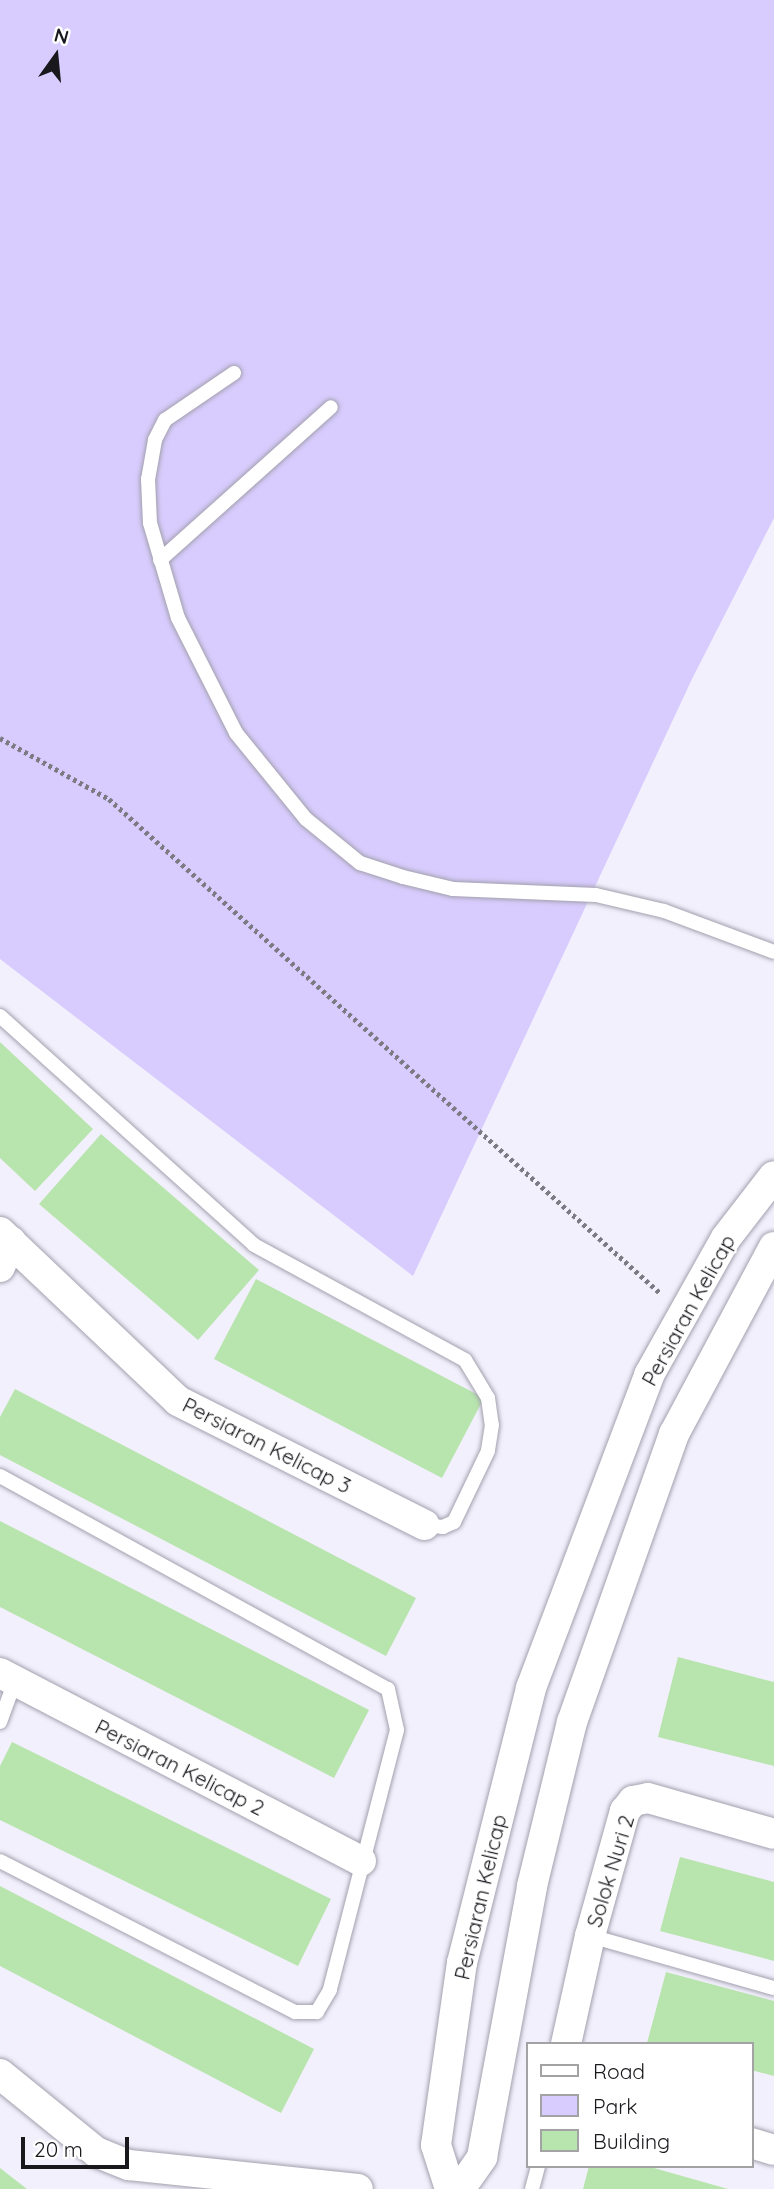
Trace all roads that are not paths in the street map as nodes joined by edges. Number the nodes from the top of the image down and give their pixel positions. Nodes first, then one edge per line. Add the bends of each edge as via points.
1 (234, 373) dead end
2 (331, 407) dead end
3 (160, 560) junction
4 (774, 952) edge
5 (0, 1016) edge
6 (774, 1176) edge
7 (4, 1247) edge
8 (774, 1247) edge
9 (0, 1476) edge
10 (425, 1525) joint
11 (560, 1611) junction
12 (604, 1627) junction
13 (7, 1677) edge
14 (0, 1722) edge
15 (774, 1834) edge
16 (0, 1861) edge
17 (361, 1861) junction
18 (590, 1936) junction
19 (774, 1988) edge
20 (566, 2042) edge
21 (0, 2074) edge
22 (753, 2144) edge
23 (774, 2150) edge
24 (537, 2168) edge
25 (358, 2189) edge
26 (450, 2189) edge
27 (460, 2189) edge
28 (532, 2189) edge

1 - 3 lane via 165,420 155,440 148,480 150,523
2 - 3 lane
3 - 4 lane via 178,618 236,733 306,819 360,863 453,889 596,895 664,911
5 - 10 lane via 254,1245 465,1360 488,1398 492,1425 488,1451 454,1522 443,1527
6 - 11 street, Persiaran Kelicap via 726,1238 649,1375
7 - 10 street, Persiaran Kelicap 3 via 178,1401
8 - 12 street, Persiaran Kelicap via 674,1434
9 - 17 lane via 388,1689 397,1730
11 - 12 street
11 - 26 street, Persiaran Kelicap via 531,1688 462,1963 436,2145
12 - 27 street, Persiaran Kelicap via 572,1722 532,1886 482,2157
13 - 14 lane
13 - 17 street, Persiaran Kelicap 2
15 - 18 street, Solok Nuri 2 via 648,1798 632,1801 625,1811
16 - 17 lane via 295,2012 317,2012 330,1990
18 - 19 lane
18 - 20 street, Solok Nuri 2
21 - 25 street via 96,2152 129,2165
22 - 23 street
24 - 28 lane

